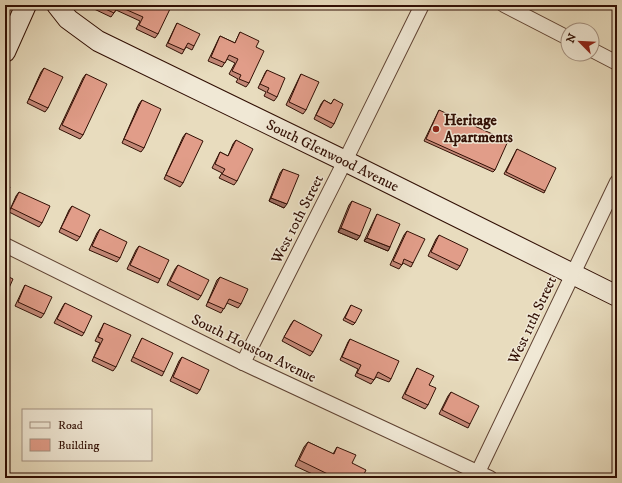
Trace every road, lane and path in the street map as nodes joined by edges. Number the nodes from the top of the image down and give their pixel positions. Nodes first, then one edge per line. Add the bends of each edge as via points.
1 (26, 5) edge
2 (56, 5) edge
3 (422, 5) edge
4 (504, 5) edge
5 (560, 34) edge
6 (5, 52) edge
7 (600, 54) edge
8 (617, 63) edge
9 (345, 161) junction
10 (617, 182) edge
11 (5, 245) edge
12 (572, 274) junction
13 (617, 296) edge
14 (244, 363) junction
15 (484, 475) edge

1 - 6 street
2 - 9 street, South Glenwood Avenue via 68,19 98,42
3 - 9 street, West 10th Street
4 - 5 street
7 - 8 street
9 - 12 street, South Glenwood Avenue
9 - 14 street, West 10th Street
10 - 12 street, West 11th Street
11 - 14 street, South Houston Avenue
12 - 13 street, South Glenwood Avenue
12 - 15 street, West 11th Street
14 - 15 street, South Houston Avenue

